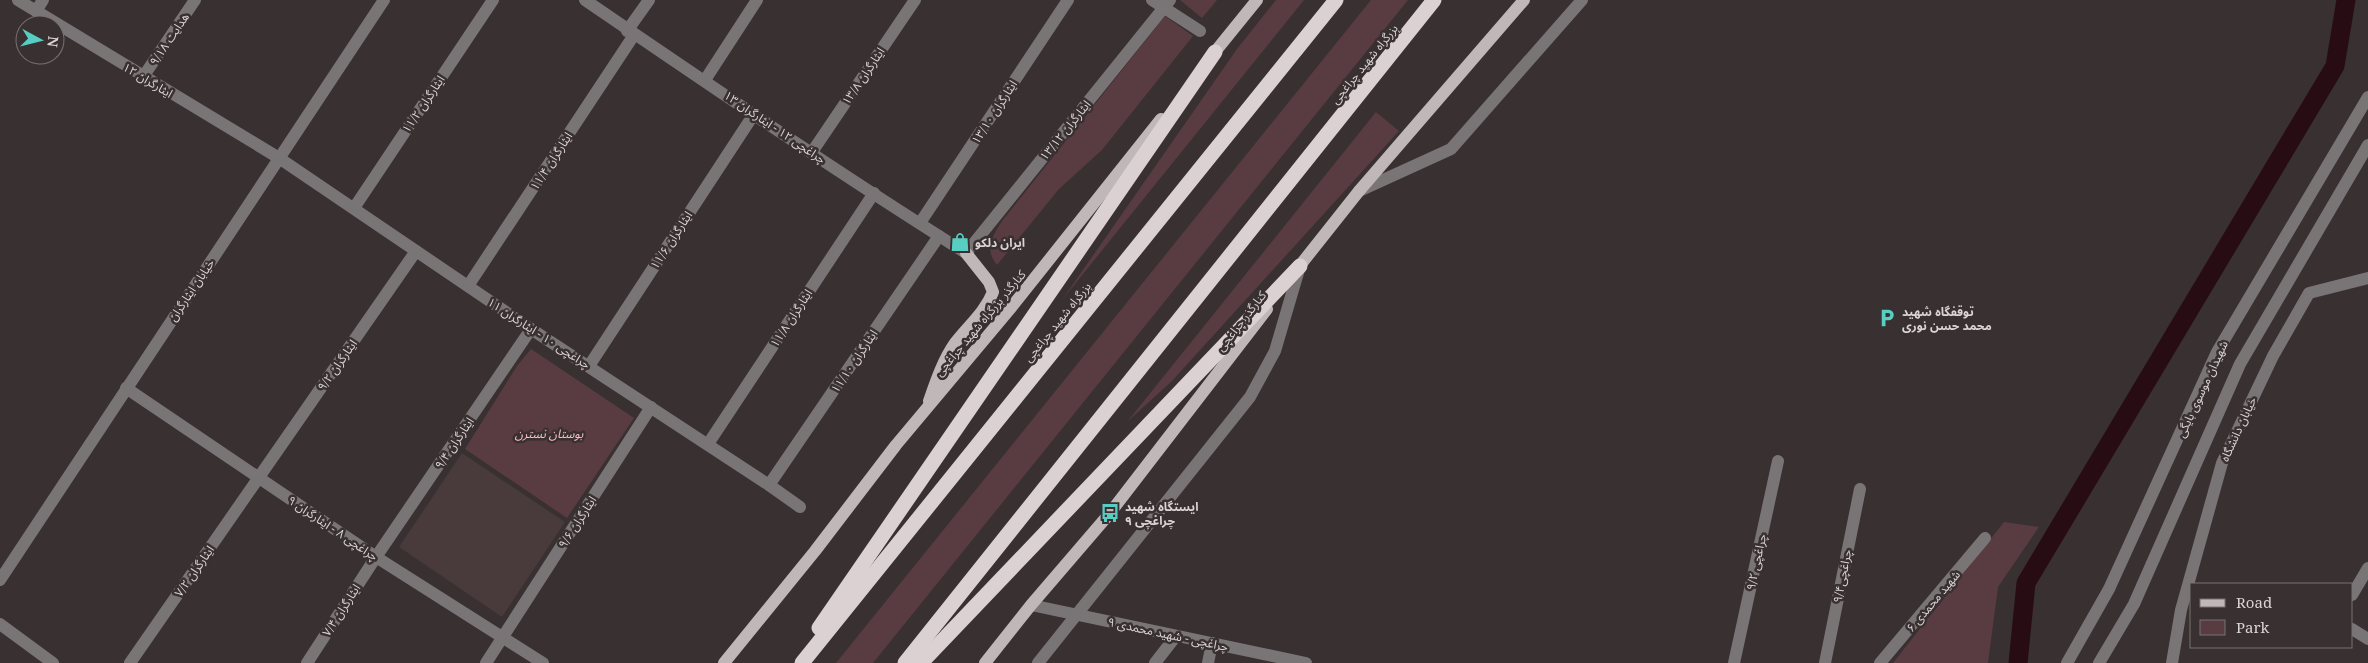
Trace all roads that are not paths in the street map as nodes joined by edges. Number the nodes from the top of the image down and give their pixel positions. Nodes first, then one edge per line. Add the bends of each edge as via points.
1 (18, 0) edge
2 (43, 0) edge
3 (195, 0) edge
4 (384, 0) edge
5 (493, 0) edge
6 (586, 0) edge
7 (649, 0) edge
8 (757, 0) edge
9 (915, 0) edge
10 (1068, 0) edge
11 (1152, 0) edge
12 (1257, 0) edge
13 (1336, 0) edge
14 (1434, 0) edge
15 (1524, 0) edge
16 (1582, 0) edge
17 (1167, 4) edge
18 (36, 11) junction
19 (1200, 31) dead end
20 (630, 33) junction
21 (1214, 52) junction
22 (143, 77) junction
23 (705, 80) junction
24 (2368, 97) edge
25 (754, 114) junction
26 (2368, 145) edge
27 (812, 152) junction
28 (279, 158) junction
29 (1359, 191) junction
30 (874, 193) junction
31 (354, 208) junction
32 (920, 223) junction
33 (939, 236) junction
34 (416, 251) junction
35 (966, 253) junction
36 (1300, 266) junction
37 (2368, 278) edge
38 (468, 286) junction
39 (531, 329) junction
40 (589, 366) junction
41 (126, 388) junction
42 (651, 408) junction
43 (927, 408) junction
44 (708, 444) junction
45 (1778, 461) dead end
46 (258, 478) junction
47 (770, 485) junction
48 (1860, 489) dead end
49 (800, 507) dead end
50 (1985, 538) dead end
51 (376, 557) junction
52 (2368, 568) edge
53 (0, 580) edge
54 (2353, 593) edge
55 (1031, 605) junction
56 (1076, 615) junction
57 (0, 624) edge
58 (2353, 630) edge
59 (1176, 636) junction
60 (503, 637) junction
61 (2368, 639) edge
62 (1212, 643) junction
63 (51, 662) edge
64 (130, 663) edge
65 (307, 663) edge
66 (486, 663) edge
67 (543, 663) edge
68 (724, 663) edge
69 (794, 663) edge
70 (802, 663) edge
71 (905, 663) edge
72 (921, 663) edge
73 (985, 663) edge
74 (1038, 663) edge
75 (1155, 663) edge
76 (1208, 663) edge
77 (1306, 663) edge
78 (1734, 663) edge
79 (1825, 663) edge
80 (1880, 663) edge
81 (2067, 663) edge
82 (2099, 663) edge
83 (2172, 663) edge

1 - 18 street, ایثارگران ۱۲
2 - 18 street
3 - 22 street, هدایت ۹/۱۸
4 - 28 street, خیابان ایثارگران
5 - 31 street, ایثارگران ۱۱/۲
6 - 20 street, چراغچی ۱۲ - ایثارگران ۱۳
7 - 20 street, ایثارگران ۱۱/۴
8 - 23 street
9 - 27 street, ایثارگران ۱۳/۸
10 - 32 street, ایثارگران ۱۳/۱۰
11 - 17 street
12 - 21 main road, کنارگذر بزرگراه شهید چراغچی
13 - 70 highway, بزرگراه شهید چراغچی
14 - 71 highway, بزرگراه شهید چراغچی
15 - 29 main road, کنارگذر چراغچی
16 - 29 street via 1451,149
17 - 19 street
17 - 35 street, ایثارگران ۱۳/۱۲
18 - 22 street, ایثارگران ۱۲
20 - 23 street, چراغچی ۱۲ - ایثارگران ۱۳
20 - 38 street, ایثارگران ۱۱/۴
21 - 43 main road, کنارگذر بزرگراه شهید چراغچی
21 - 69 highway
22 - 28 street, ایثارگران ۱۲
23 - 25 street, چراغچی ۱۲ - ایثارگران ۱۳
24 - 81 street, شهیدان موسوی بایگی via 2217,352 2109,589
25 - 27 street, چراغچی ۱۲ - ایثارگران ۱۳
25 - 40 street, ایثارگران ۱۱/۶
26 - 82 street, شهیدان موسوی بایگی via 2240,364 2134,604
27 - 30 street, چراغچی ۱۲ - ایثارگران ۱۳
28 - 31 street, چراغچی ۱۰ - ایثارگران ۱۱
28 - 41 street, خیابان ایثارگران
29 - 36 main road, کنارگذر چراغچی
30 - 32 street, چراغچی ۱۲ - ایثارگران ۱۳
30 - 44 street, ایثارگران ۱۱/۸
31 - 34 street, چراغچی ۱۰ - ایثارگران ۱۱
32 - 33 street, چراغچی ۱۲ - ایثارگران ۱۳
33 - 35 street, چراغچی ۱۲ - ایثارگران ۱۳
33 - 47 street, ایثارگران ۱۱/۱۰
34 - 38 street, چراغچی ۱۰ - ایثارگران ۱۱
34 - 46 street, ایثارگران ۹/۲
35 - 43 main road via 993,292 989,302 954,344 940,370
36 - 55 main road, کنارگذر چراغچی via 1110,513
36 - 56 street via 1276,351 1250,397
36 - 72 highway
37 - 83 street, خیابان دانشگاه via 2310,293 2273,356 2222,463 2181,610
38 - 39 street, چراغچی ۱۰ - ایثارگران ۱۱
39 - 40 street, چراغچی ۱۰ - ایثارگران ۱۱
39 - 51 street, ایثارگران ۹/۴
40 - 42 street, چراغچی ۱۰ - ایثارگران ۱۱
41 - 46 street, چراغچی ۸ - ایثارگران ۹
41 - 53 street, خیابان ایثارگران
42 - 44 street, چراغچی ۱۰ - ایثارگران ۱۱
42 - 60 street, ایثارگران ۹/۶
43 - 68 main road, کنارگذر بزرگراه شهید چراغچی
44 - 47 street, چراغچی ۱۰ - ایثارگران ۱۱
45 - 78 street, ۹/۲ چراغچی
46 - 51 street, چراغچی ۸ - ایثارگران ۹
46 - 64 street, ایثارگران ۷/۲
47 - 49 street, چراغچی ۱۰ - ایثارگران ۱۱
48 - 79 street, ۹/۴چراغچی
50 - 80 street, شهید محمدی ۶
51 - 60 street, چراغچی ۸ - ایثارگران ۹
51 - 65 street, ایثارگران ۷/۴
52 - 54 street
55 - 56 street, ۹ چراغچی - شهید محمدی
55 - 73 main road, کنارگذر چراغچی
56 - 59 street, ۹ چراغچی - شهید محمدی
56 - 74 street
57 - 63 street
58 - 61 street
59 - 62 street, ۹ چراغچی - شهید محمدی
59 - 75 street
60 - 66 street, ایثارگران ۹/۶
60 - 67 street, چراغچی ۸ - ایثارگران ۹
62 - 76 street
62 - 77 street, ۹ چراغچی - شهید محمدی

